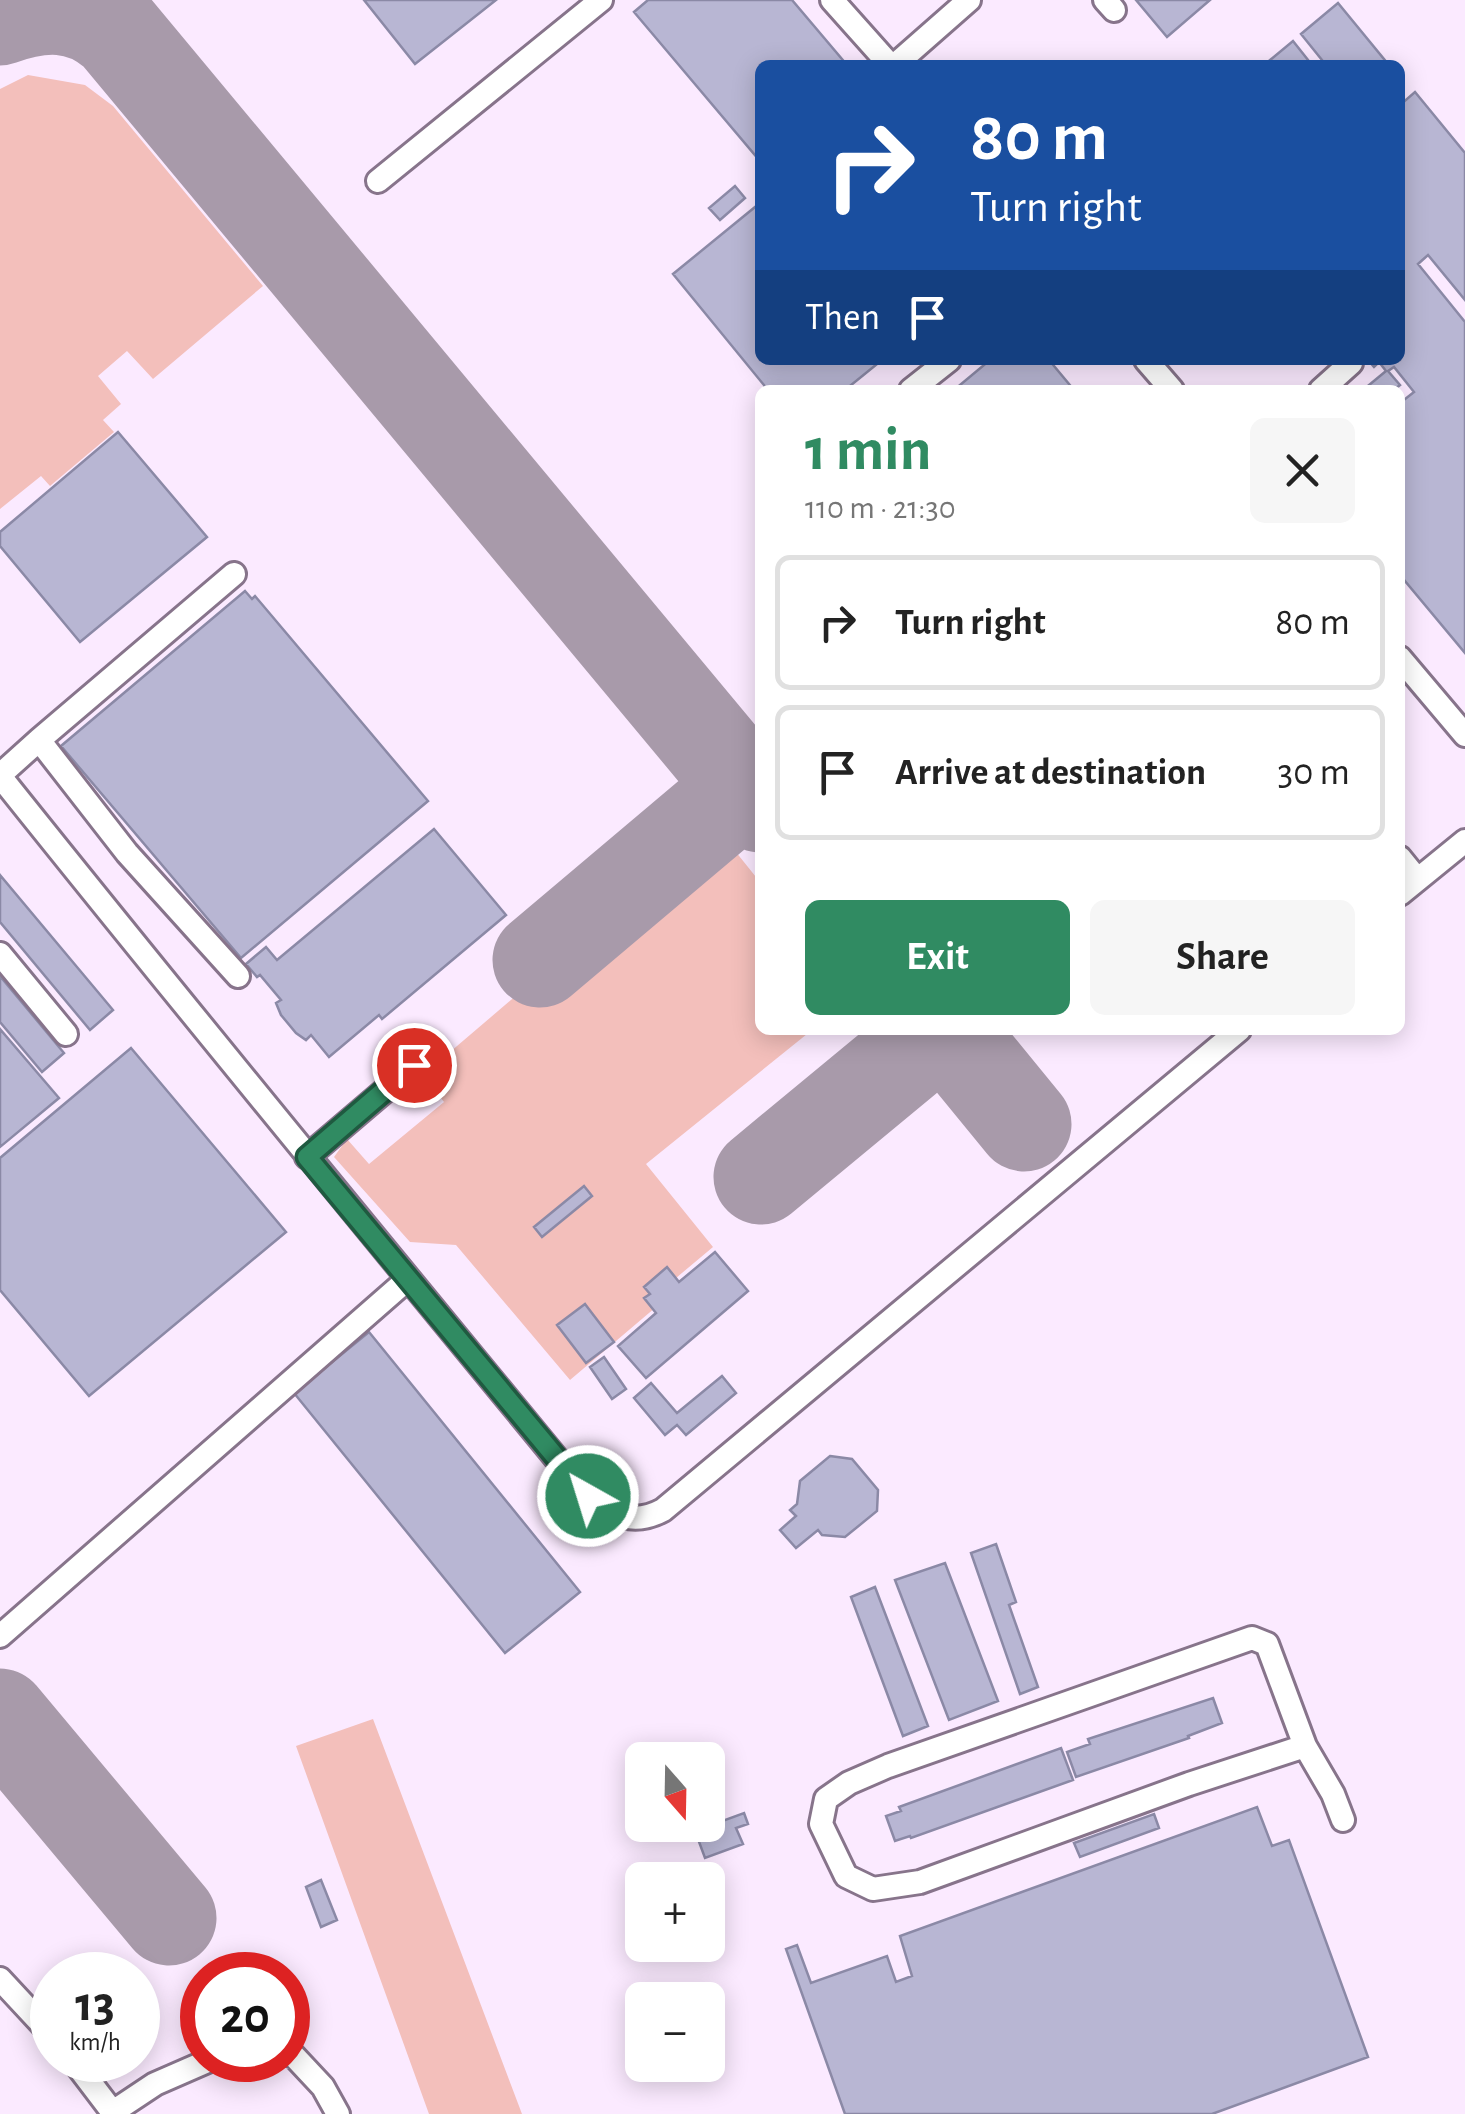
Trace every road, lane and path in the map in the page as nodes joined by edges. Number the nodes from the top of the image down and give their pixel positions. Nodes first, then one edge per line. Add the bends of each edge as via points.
1 (601, 0) edge
2 (832, 0) edge
3 (969, 0) edge
4 (888, 60) edge
5 (899, 60) edge
6 (378, 181) dead end
7 (943, 365) edge
8 (1150, 365) edge
9 (1351, 365) edge
10 (917, 385) edge
11 (1168, 385) edge
12 (1326, 385) edge
13 (234, 574) dead end
14 (1405, 664) edge
15 (1465, 735) edge
16 (40, 740) junction
17 (0, 775) edge
18 (1465, 840) edge
19 (1409, 886) edge
20 (0, 954) edge
21 (238, 976) dead end
22 (66, 1034) dead end
23 (1214, 1038) edge
24 (414, 1065) dead end
25 (307, 1157) junction
26 (408, 1278) junction
27 (0, 1636) edge
28 (1305, 1746) junction
29 (1343, 1820) dead end
30 (0, 1979) edge
31 (30, 2011) edge
32 (180, 2073) edge
33 (310, 2073) edge
34 (90, 2082) edge
35 (114, 2113) edge
36 (338, 2114) edge

1 - 6 lane
2 - 4 lane
3 - 5 lane
7 - 10 lane
8 - 11 lane
9 - 12 lane
13 - 16 lane
14 - 15 lane
16 - 17 lane
16 - 21 lane via 127,853
17 - 25 lane
18 - 19 lane
20 - 22 lane
23 - 26 lane via 650,1517 618,1516 588,1496
24 - 25 lane
25 - 26 lane
26 - 27 lane
28 - 28 lane via 891,1888 846,1876 821,1824 826,1799 888,1766 1252,1638 1267,1644
28 - 29 lane
30 - 31 lane
32 - 35 lane
33 - 36 lane
34 - 35 lane

